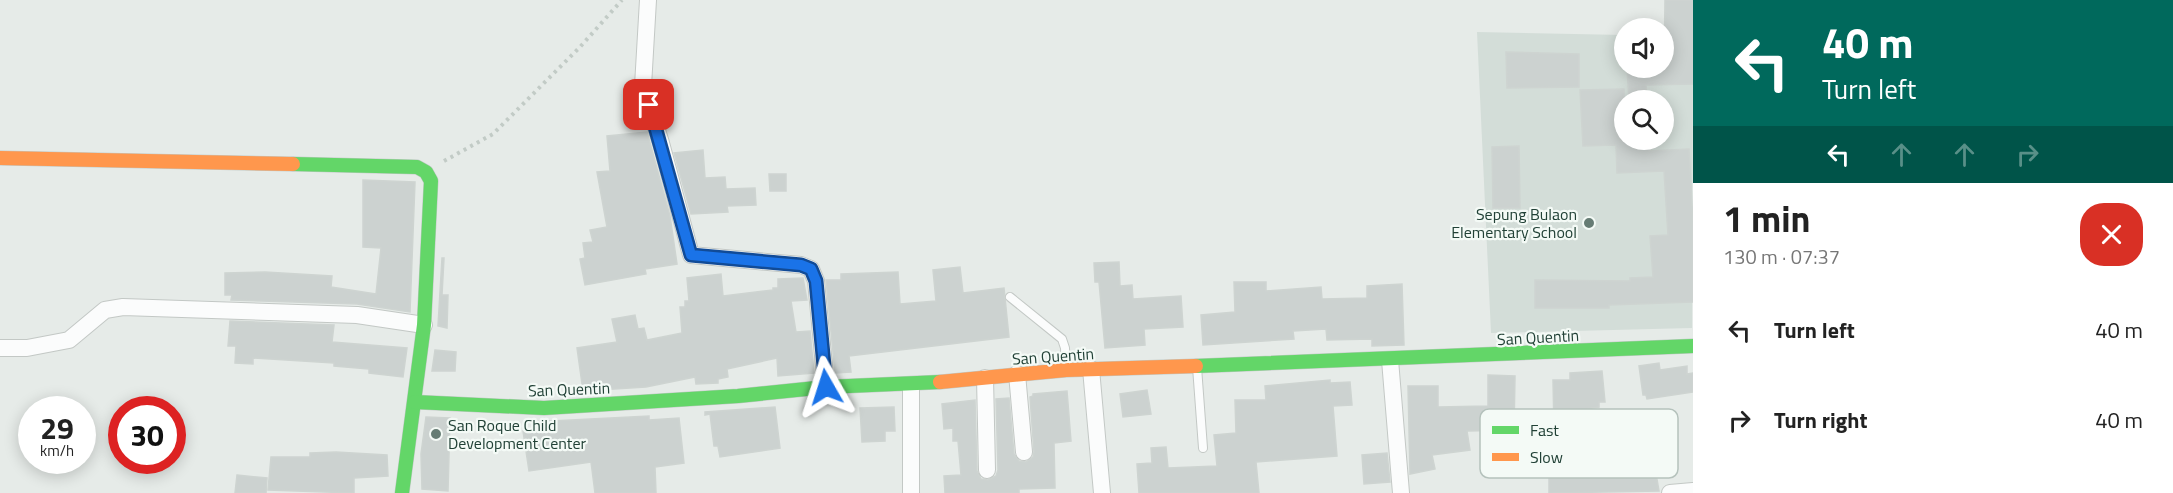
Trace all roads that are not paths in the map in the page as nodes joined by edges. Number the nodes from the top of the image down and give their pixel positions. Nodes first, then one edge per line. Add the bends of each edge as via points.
1 (648, 0) edge
2 (0, 158) edge
3 (1010, 297) dead end
4 (424, 325) junction
5 (1693, 346) edge
6 (0, 348) edge
7 (1390, 360) junction
8 (1197, 367) junction
9 (1091, 369) junction
10 (1066, 370) junction
11 (1017, 374) junction
12 (985, 378) junction
13 (911, 385) junction
14 (826, 387) junction
15 (415, 402) junction
16 (1203, 448) dead end
17 (1024, 452) dead end
18 (987, 470) dead end
19 (1693, 491) edge
20 (402, 493) edge
21 (911, 493) edge
22 (1102, 493) edge
23 (1401, 493) edge
24 (1670, 493) edge

1 - 14 street via 643,86 691,255 811,269 816,281
2 - 4 street via 417,167 431,181
3 - 10 lane via 1062,339
4 - 6 street via 357,315 123,307 105,310 69,340 27,348
4 - 15 street
5 - 7 street, San Quentin
7 - 8 street, San Quentin
7 - 23 street
8 - 9 street, San Quentin
8 - 16 lane
9 - 10 street, San Quentin
9 - 22 street
10 - 11 street, San Quentin
11 - 12 street, San Quentin
11 - 17 street
12 - 13 street, San Quentin
12 - 18 street
13 - 14 street, San Quentin
13 - 21 street
14 - 15 street, San Quentin via 544,408
15 - 20 street
19 - 24 street

